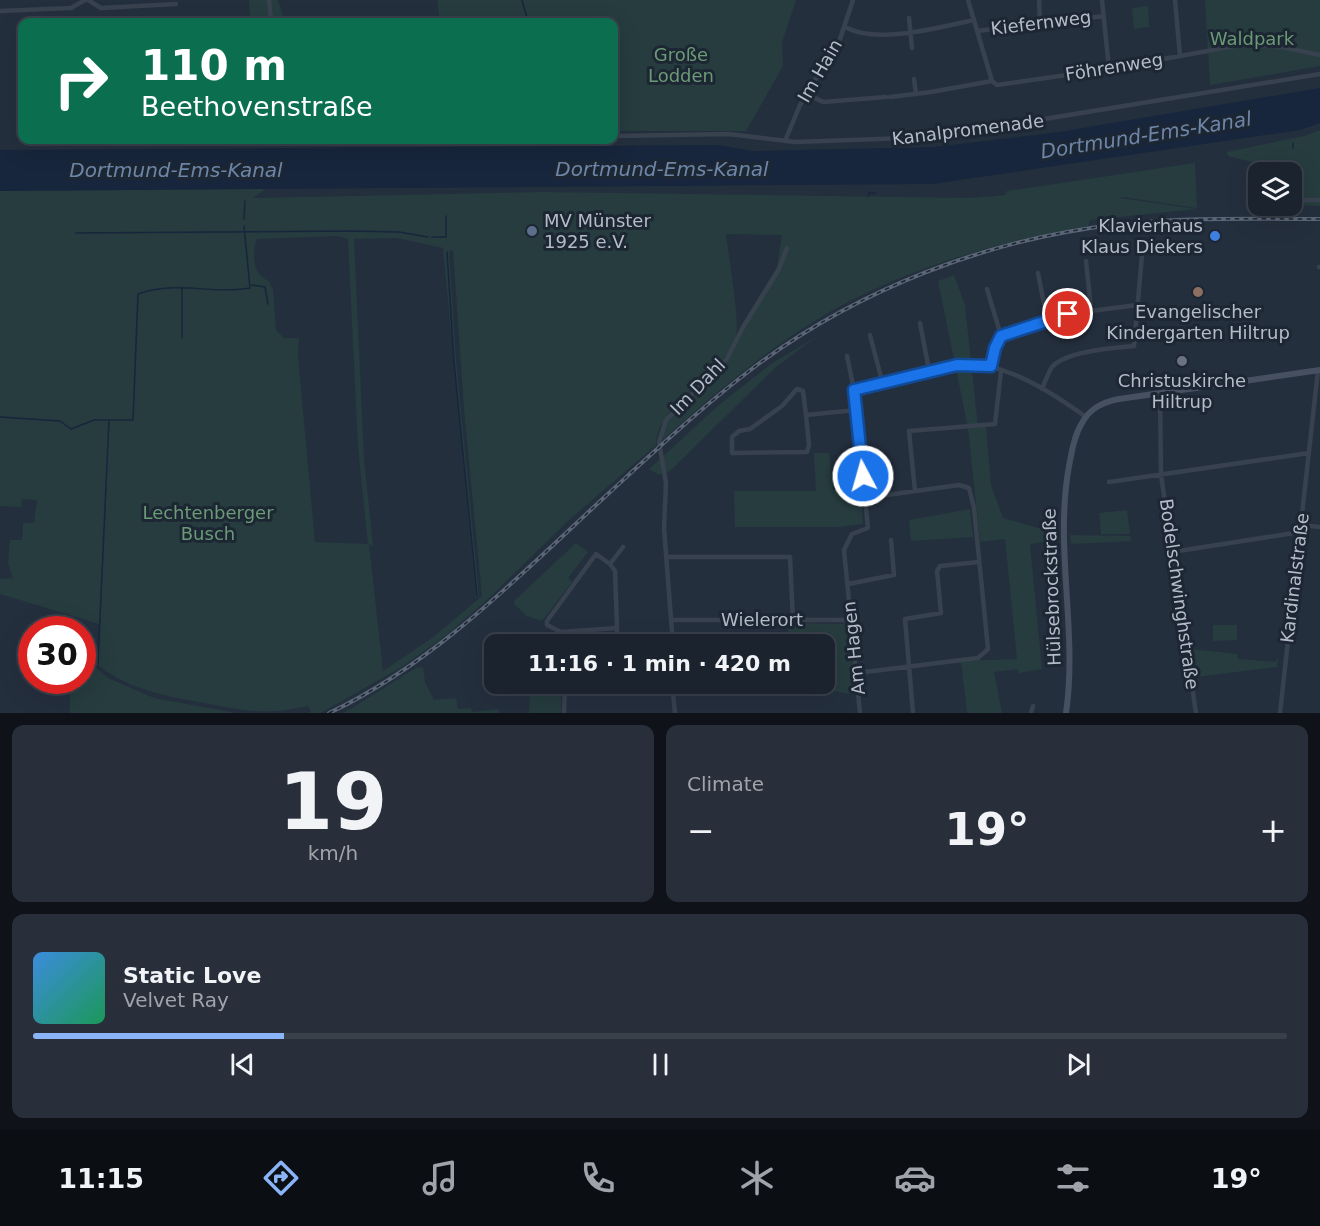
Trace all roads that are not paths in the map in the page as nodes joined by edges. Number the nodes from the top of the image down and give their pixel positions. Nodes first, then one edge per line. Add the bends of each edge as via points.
1 (86, 0) edge
2 (269, 0) edge
3 (853, 0) edge
4 (968, 0) edge
5 (1039, 0) edge
6 (1102, 0) edge
7 (1174, 0) edge
8 (176, 4) dead end
9 (0, 11) edge
10 (1104, 16) junction
11 (271, 18) edge
12 (909, 18) dead end
13 (974, 20) junction
14 (1040, 24) junction
15 (845, 27) junction
16 (977, 31) junction
17 (910, 32) junction
18 (912, 48) dead end
19 (1320, 55) edge
20 (1180, 57) junction
21 (1109, 69) junction
22 (1320, 74) edge
23 (914, 79) dead end
24 (992, 81) junction
25 (807, 94) junction
26 (916, 94) junction
27 (618, 136) edge
28 (785, 141) junction
29 (1302, 200) edge
30 (1320, 200) edge
31 (787, 248) dead end
32 (1142, 255) dead end
33 (1086, 261) dead end
34 (1038, 273) dead end
35 (987, 289) dead end
36 (1137, 305) junction
37 (1091, 309) junction
38 (1047, 320) junction
39 (920, 323) dead end
40 (870, 335) dead end
41 (1001, 336) junction
42 (846, 356) dead end
43 (991, 366) junction
44 (929, 370) junction
45 (1319, 370) edge
46 (1001, 371) junction
47 (882, 381) junction
48 (1042, 389) junction
49 (854, 390) junction
50 (1160, 393) junction
51 (856, 410) junction
52 (806, 415) junction
53 (1086, 417) junction
54 (1309, 453) junction
55 (1161, 475) junction
56 (1109, 482) dead end
57 (915, 490) junction
58 (865, 498) junction
59 (1301, 525) junction
60 (1320, 527) edge
61 (1300, 532) junction
62 (891, 540) dead end
63 (623, 548) dead end
64 (1172, 552) junction
65 (668, 557) junction
66 (979, 562) junction
67 (610, 564) junction
68 (848, 584) junction
69 (672, 620) junction
70 (793, 620) junction
71 (851, 620) junction
72 (617, 628) junction
73 (561, 632) joint
74 (617, 634) edge
75 (673, 634) edge
76 (909, 667) junction
77 (857, 673) junction
78 (565, 694) edge
79 (673, 694) edge
80 (1033, 706) dead end
81 (564, 713) edge
82 (675, 713) edge
83 (860, 713) edge
84 (913, 713) edge
85 (1031, 713) edge
86 (1066, 713) edge
87 (1196, 713) edge
88 (1280, 713) edge

1 - 8 street via 101,8
1 - 9 street via 71,8
2 - 11 street
3 - 15 street, Im Hain
4 - 13 street
5 - 14 street
6 - 10 street
7 - 20 street
10 - 14 street, Kiefernweg
10 - 21 street
12 - 17 street
13 - 16 street
13 - 17 street
14 - 16 street, Kiefernweg
15 - 17 street via 864,34
15 - 25 street, Im Hain
16 - 24 street
17 - 18 street
19 - 20 street, Föhrenweg via 1258,44
20 - 21 street, Föhrenweg
21 - 24 street, Föhrenweg via 997,85
22 - 28 street, Kanalpromenade via 934,137
23 - 26 street
24 - 26 street, Föhrenweg
25 - 26 street, Föhrenweg via 822,102
25 - 28 street, Im Hain
27 - 28 street, Kanalpromenade via 729,134
29 - 30 street
31 - 65 street, Im Dahl via 727,359 661,428
32 - 36 street
33 - 37 street
34 - 38 street
35 - 41 street
36 - 37 street
36 - 48 street via 1134,346 1062,360 1053,366
37 - 38 street
38 - 41 street
39 - 44 street
40 - 47 street
41 - 43 street
42 - 49 street, Am Hagen
43 - 44 street via 960,364
43 - 46 street
44 - 47 street
45 - 50 street
45 - 54 street, Kardinalstraße
46 - 48 street
46 - 57 street via 995,424 909,431
47 - 49 street
48 - 53 street
49 - 51 street, Am Hagen
50 - 53 street via 1107,402
50 - 55 street, Bodelschwinghstraße
51 - 52 street
51 - 58 street, Am Hagen
52 - 52 street via 803,391 797,389 782,406 750,429 739,430 732,436 732,453 807,452
53 - 86 street, Hülsebrockstraße via 1073,443 1063,520 1070,649
54 - 55 street
54 - 59 street, Kardinalstraße
55 - 56 street, Bodelschwinghstraße
55 - 64 street, Bodelschwinghstraße
57 - 58 street
57 - 66 street via 959,484 969,488
58 - 68 street, Am Hagen via 868,528 852,534 844,544
59 - 60 street
59 - 61 street, Kardinalstraße
61 - 64 street
61 - 88 street, Kardinalstraße
62 - 68 street, Am Hagen via 894,575
63 - 67 street
64 - 87 street, Bodelschwinghstraße
65 - 69 street, Im Dahl
65 - 70 street via 790,557
66 - 76 street via 988,649 978,658
66 - 76 street via 938,568 941,613 905,619
67 - 72 street via 615,571
67 - 73 street via 596,555 546,621
68 - 71 street, Am Hagen
69 - 70 street, Wielerort
69 - 75 street, Im Dahl
70 - 71 street, Wielerort
71 - 77 street, Am Hagen
72 - 73 street
72 - 74 street
76 - 77 street
76 - 84 street
77 - 83 street, Am Hagen
78 - 81 street
79 - 82 street
80 - 85 street

